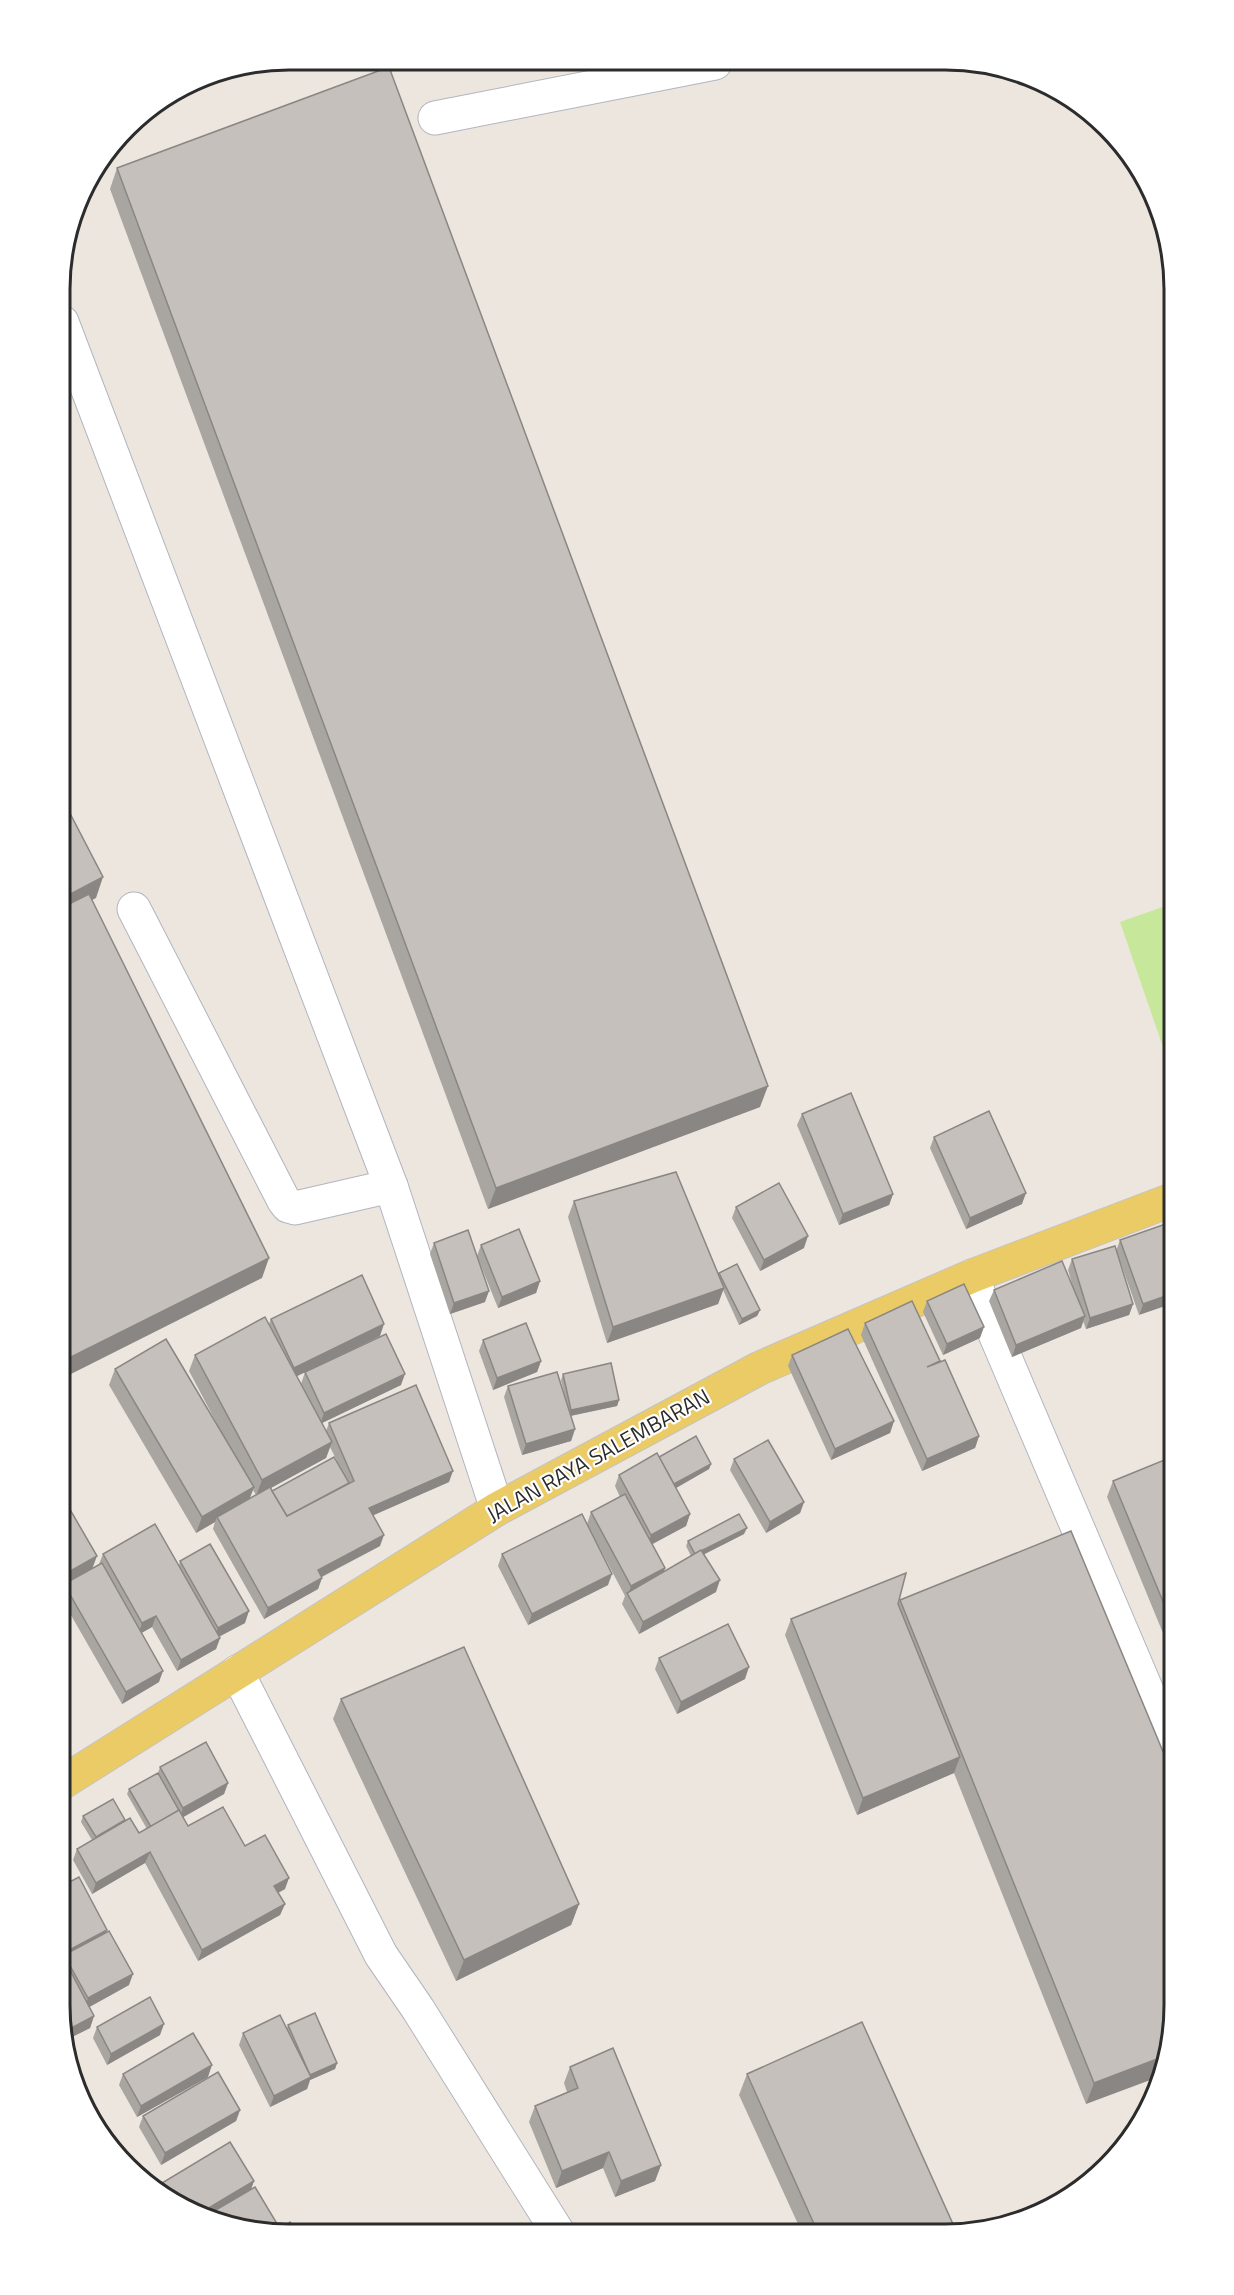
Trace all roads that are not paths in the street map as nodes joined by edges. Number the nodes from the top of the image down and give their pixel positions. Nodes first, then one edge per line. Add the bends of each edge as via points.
1 (679, 70) edge
2 (435, 118) dead end
3 (70, 343) edge
4 (134, 909) dead end
5 (391, 1186) junction
6 (1164, 1203) edge
7 (972, 1276) junction
8 (496, 1509) junction
9 (237, 1672) junction
10 (1164, 1731) edge
11 (70, 1778) edge
12 (553, 2224) edge

1 - 2 lane
3 - 5 lane
4 - 5 lane via 288,1206 295,1208
5 - 8 lane
6 - 7 main road, JALAN RAYA SALEMBARAN
7 - 8 main road, JALAN RAYA SALEMBARAN via 760,1368
7 - 10 lane
8 - 9 main road, JALAN RAYA SALEMBARAN
9 - 11 main road, JALAN RAYA SALEMBARAN
9 - 12 lane via 381,1955

